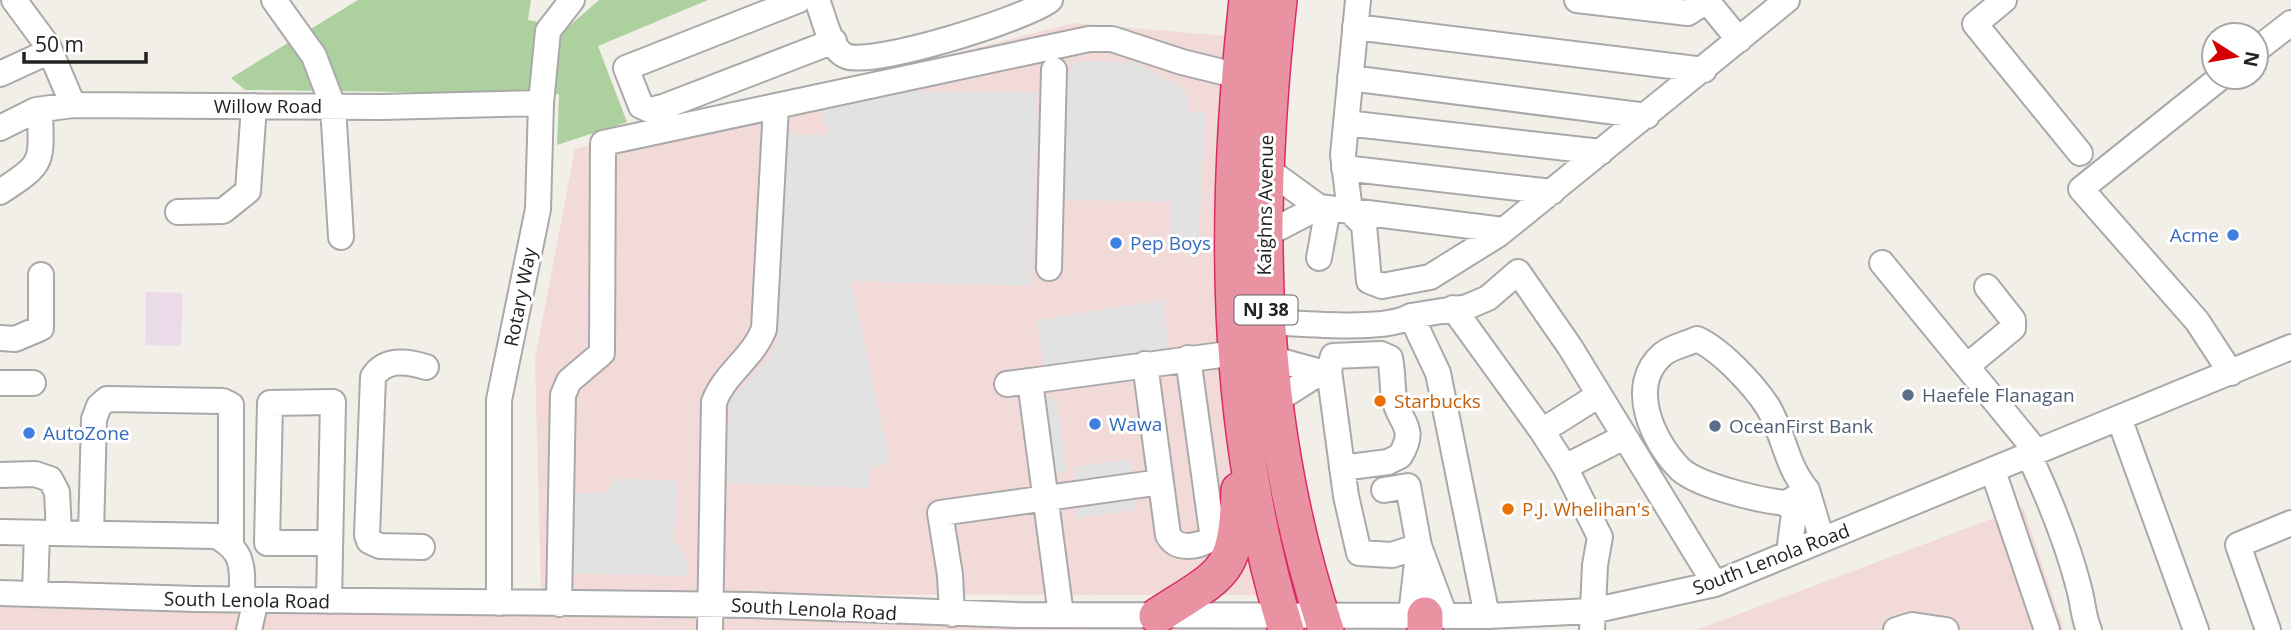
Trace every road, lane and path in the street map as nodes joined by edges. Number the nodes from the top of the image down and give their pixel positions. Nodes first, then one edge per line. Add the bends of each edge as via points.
1 (15, 0) edge
2 (274, 0) edge
3 (572, 0) edge
4 (799, 0) edge
5 (817, 0) edge
6 (1050, 0) edge
7 (1247, 0) edge
8 (1279, 0) edge
9 (1357, 0) edge
10 (1577, 0) edge
11 (1787, 0) edge
12 (2004, 0) edge
13 (1708, 1) edge
14 (2291, 23) edge
15 (1355, 27) junction
16 (2270, 39) edge
17 (1739, 40) junction
18 (834, 41) junction
19 (50, 51) junction
20 (1054, 70) dead end
21 (1704, 70) junction
22 (0, 74) edge
23 (1239, 76) junction
24 (1350, 78) junction
25 (2204, 91) edge
26 (541, 103) junction
27 (73, 105) junction
28 (254, 106) junction
29 (333, 106) junction
30 (776, 106) junction
31 (40, 110) junction
32 (1647, 116) junction
33 (2, 123) edge
34 (1346, 123) junction
35 (1601, 152) junction
36 (2080, 153) dead end
37 (1264, 167) junction
38 (1345, 168) junction
39 (0, 192) edge
40 (1552, 192) junction
41 (1332, 208) junction
42 (178, 212) dead end
43 (1503, 230) junction
44 (1263, 236) junction
45 (341, 237) dead end
46 (1319, 258) dead end
47 (1882, 263) dead end
48 (1049, 268) dead end
49 (41, 275) dead end
50 (1987, 287) dead end
51 (1452, 308) junction
52 (1411, 316) junction
53 (1266, 322) junction
54 (0, 338) edge
55 (2291, 347) edge
56 (1235, 352) junction
57 (1188, 358) junction
58 (1270, 358) junction
59 (1145, 364) junction
60 (1967, 366) junction
61 (426, 368) dead end
62 (1325, 371) junction
63 (2231, 373) junction
64 (0, 383) edge
65 (33, 383) dead end
66 (1599, 395) junction
67 (1274, 402) junction
68 (2119, 418) junction
69 (1241, 424) junction
70 (1542, 431) junction
71 (1624, 437) junction
72 (2033, 453) junction
73 (1565, 467) junction
74 (1342, 468) junction
75 (1993, 471) junction
76 (0, 475) edge
77 (1161, 482) junction
78 (1365, 493) junction
79 (1797, 496) junction
80 (1046, 498) junction
81 (2291, 523) edge
82 (0, 532) edge
83 (48, 533) junction
84 (91, 534) junction
85 (1822, 540) junction
86 (330, 543) junction
87 (230, 544) junction
88 (1419, 546) junction
89 (422, 547) dead end
90 (1789, 553) junction
91 (1715, 584) junction
92 (0, 593) edge
93 (35, 594) junction
94 (249, 600) junction
95 (329, 601) junction
96 (499, 603) junction
97 (559, 604) junction
98 (711, 605) junction
99 (951, 614) junction
100 (1061, 615) junction
101 (1487, 616) junction
102 (1427, 619) edge
103 (1592, 620) edge
104 (893, 621) edge
105 (1175, 621) edge
106 (1323, 622) edge
107 (1284, 623) edge
108 (249, 630) edge
109 (259, 630) edge
110 (710, 630) edge
111 (1896, 630) edge
112 (1946, 630) edge
113 (2047, 630) edge
114 (2089, 630) edge
115 (2196, 630) edge
116 (2268, 630) edge

1 - 19 street
2 - 29 street via 313,56
3 - 26 street, Rotary Way via 548,31
4 - 18 street via 626,68 641,106 650,110 663,107
5 - 18 street
6 - 18 street via 972,34 866,57 847,57
7 - 23 highway, Kaighns Avenue / NJ 38
8 - 37 highway, Kaighns Avenue / NJ 38
9 - 15 street
10 - 13 street via 1688,13
11 - 17 street
12 - 36 street via 1975,24
13 - 17 street
14 - 16 street
15 - 21 street
15 - 24 street
17 - 21 street
19 - 22 street
19 - 27 street
20 - 48 street
21 - 32 street
23 - 30 street via 1112,39 1090,39
23 - 56 highway, Kaighns Avenue / NJ 38 via 1232,203
24 - 32 street
24 - 34 street
25 - 63 street via 2081,189 2197,321
26 - 29 street, Willow Road
26 - 96 street, Rotary Way via 538,209 499,400
27 - 28 street, Willow Road
27 - 31 street, Willow Road
28 - 29 street, Willow Road
28 - 42 street via 248,191 223,211
29 - 45 street
30 - 97 street via 603,143 602,353 569,381 563,395
30 - 98 street via 764,329 748,359 720,388 714,402
31 - 33 street, Willow Road
31 - 39 street via 39,162
32 - 35 street
34 - 35 street
34 - 38 street
35 - 40 street
37 - 41 street
37 - 44 highway, Kaighns Avenue / NJ 38
38 - 40 street
38 - 41 street
40 - 43 street
41 - 43 street
41 - 43 street via 1364,225 1369,281 1382,286 1430,277
41 - 44 street
41 - 46 street
44 - 53 highway, Kaighns Avenue / NJ 38
47 - 60 street
49 - 54 street via 41,328 15,339
50 - 60 street via 2013,320 2013,328
51 - 52 street
51 - 66 street via 1488,298 1518,272
51 - 70 street
52 - 53 street via 1350,325
52 - 101 street via 1438,373
53 - 58 highway, Kaighns Avenue / NJ 38
55 - 63 street, South Lenola Road
56 - 57 street
56 - 69 highway, Kaighns Avenue / NJ 38
57 - 59 street
57 - 77 street via 1211,539 1187,546 1171,540
58 - 62 street
58 - 67 highway, Kaighns Avenue / NJ 38
59 - 77 street
59 - 80 street via 1019,383
60 - 72 street
61 - 89 street via 388,363 373,377 367,508 369,541 380,546
62 - 67 street
62 - 74 street
62 - 74 street via 1333,356 1381,354 1390,358 1394,401 1406,423 1408,435 1400,456
63 - 68 street, South Lenola Road
64 - 65 street
66 - 70 street
66 - 71 street
67 - 106 highway, Kaighns Avenue / NJ 38 via 1296,527
68 - 72 street, South Lenola Road
68 - 115 street
69 - 105 highway via 1238,530 1232,556
69 - 107 highway, Kaighns Avenue / NJ 38 via 1262,544
70 - 73 street
71 - 73 street
71 - 91 street
72 - 75 street, South Lenola Road
72 - 114 street
73 - 103 street via 1600,537
74 - 78 street
75 - 85 street, South Lenola Road
75 - 113 street
76 - 83 street via 35,474 50,479 57,492
77 - 80 street
78 - 88 street via 1408,486
78 - 88 street via 1359,553 1392,555
79 - 79 street via 1796,476 1768,407 1716,348 1698,339 1663,354 1650,373 1643,407 1681,470 1761,500
79 - 85 street
79 - 90 street
80 - 99 street via 940,513
80 - 100 street
81 - 116 street via 2238,545
82 - 83 street
83 - 84 street
83 - 93 street
84 - 87 street via 216,536
84 - 87 street via 94,419 99,406 107,399 223,401 231,405
85 - 90 street, South Lenola Road
86 - 86 street via 333,402 270,403 267,543
86 - 95 street
87 - 94 street via 242,562
88 - 102 street
88 - 102 street
90 - 91 street, South Lenola Road
91 - 103 street, South Lenola Road
92 - 93 street, South Lenola Road
93 - 94 street, South Lenola Road
94 - 95 street, South Lenola Road
94 - 108 street
94 - 109 street
95 - 96 street, South Lenola Road
96 - 97 street, South Lenola Road
97 - 98 street, South Lenola Road
98 - 104 street, South Lenola Road
98 - 110 street
99 - 100 street, South Lenola Road
99 - 104 street, South Lenola Road
100 - 105 street, South Lenola Road
101 - 102 street, South Lenola Road
101 - 103 street, South Lenola Road
102 - 106 street, South Lenola Road
105 - 107 street, South Lenola Road
106 - 107 street, South Lenola Road
111 - 112 street via 1912,625

